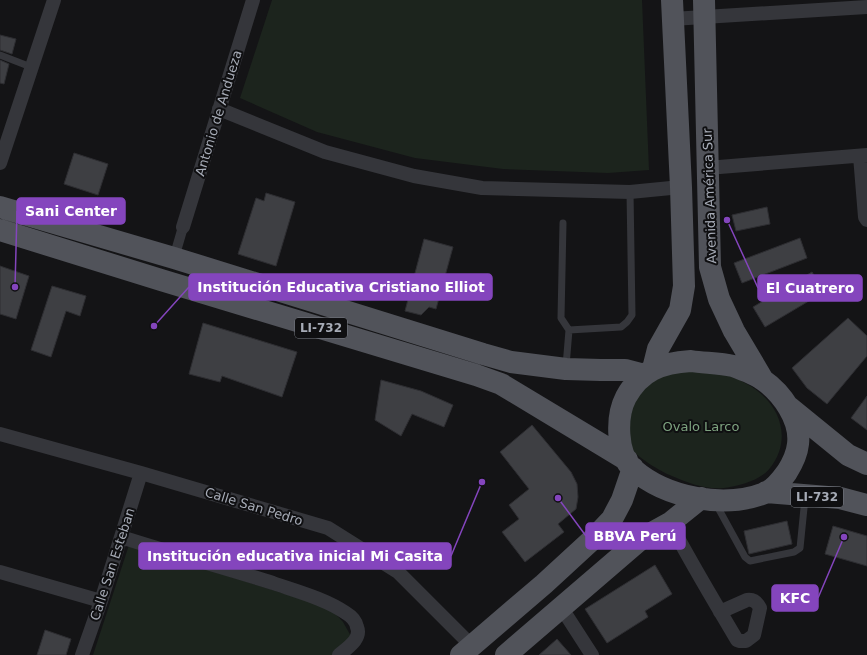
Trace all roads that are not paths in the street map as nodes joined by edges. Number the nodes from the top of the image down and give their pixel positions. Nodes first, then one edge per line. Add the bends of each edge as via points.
1 (54, 0) edge
2 (253, 0) edge
3 (867, 7) edge
4 (704, 9) edge
5 (672, 10) edge
6 (0, 55) edge
7 (31, 67) junction
8 (219, 109) junction
9 (863, 156) edge
10 (0, 163) edge
11 (707, 168) junction
12 (681, 187) junction
13 (630, 192) junction
14 (0, 207) edge
15 (867, 220) edge
16 (563, 223) dead end
17 (182, 227) joint
18 (0, 230) edge
19 (174, 258) junction
20 (569, 330) junction
21 (566, 369) junction
22 (648, 372) junction
23 (763, 380) junction
24 (787, 405) junction
25 (0, 434) edge
26 (630, 464) junction
27 (867, 464) edge
28 (141, 473) junction
29 (766, 492) junction
30 (805, 496) junction
31 (708, 499) junction
32 (867, 505) edge
33 (670, 523) junction
34 (121, 537) junction
35 (0, 572) edge
36 (101, 601) junction
37 (561, 607) junction
38 (720, 612) dead end
39 (467, 650) edge
40 (82, 655) edge
41 (339, 655) edge
42 (506, 655) edge
43 (592, 655) edge

1 - 7 street
2 - 8 street, Antonio de Andueza
3 - 4 street
4 - 5 street
4 - 11 main road, Avenida América Sur
5 - 12 main road
6 - 7 lane
7 - 10 street
8 - 13 street via 325,152 414,176 482,188
8 - 17 street, Antonio de Andueza
9 - 11 street
9 - 15 street
11 - 23 main road, Avenida América Sur via 710,267 719,299 734,331
12 - 13 street
12 - 22 main road via 684,286 680,310
13 - 20 lane via 632,315 621,327
14 - 19 main road, LI-732
16 - 20 lane via 561,318
17 - 19 street
18 - 26 main road, LI-732 via 494,382 527,399
19 - 21 main road, LI-732 via 511,362
20 - 21 lane
21 - 22 main road, LI-732
22 - 23 main road via 659,366 691,361 733,366
22 - 26 main road via 631,388 620,414 621,446
23 - 24 main road
24 - 27 main road via 848,455
24 - 29 main road via 797,425 798,444 792,464 782,478
25 - 28 street, Calle San Pedro
26 - 31 main road via 655,483 668,489
26 - 39 main road via 622,500 612,519 544,584
28 - 34 street, Calle San Esteban
28 - 39 street, Calle San Pedro via 328,528 398,572
29 - 30 main road, LI-732
29 - 31 main road via 738,499
30 - 31 lane via 800,548 794,552 750,561
30 - 32 main road, LI-732 via 840,498
31 - 33 main road
33 - 37 main road via 641,539
33 - 38 street
34 - 36 street, Calle San Esteban
34 - 41 street via 312,596 346,613 358,627 358,635
35 - 36 street
36 - 40 street, Calle San Esteban
37 - 42 main road
37 - 43 street

